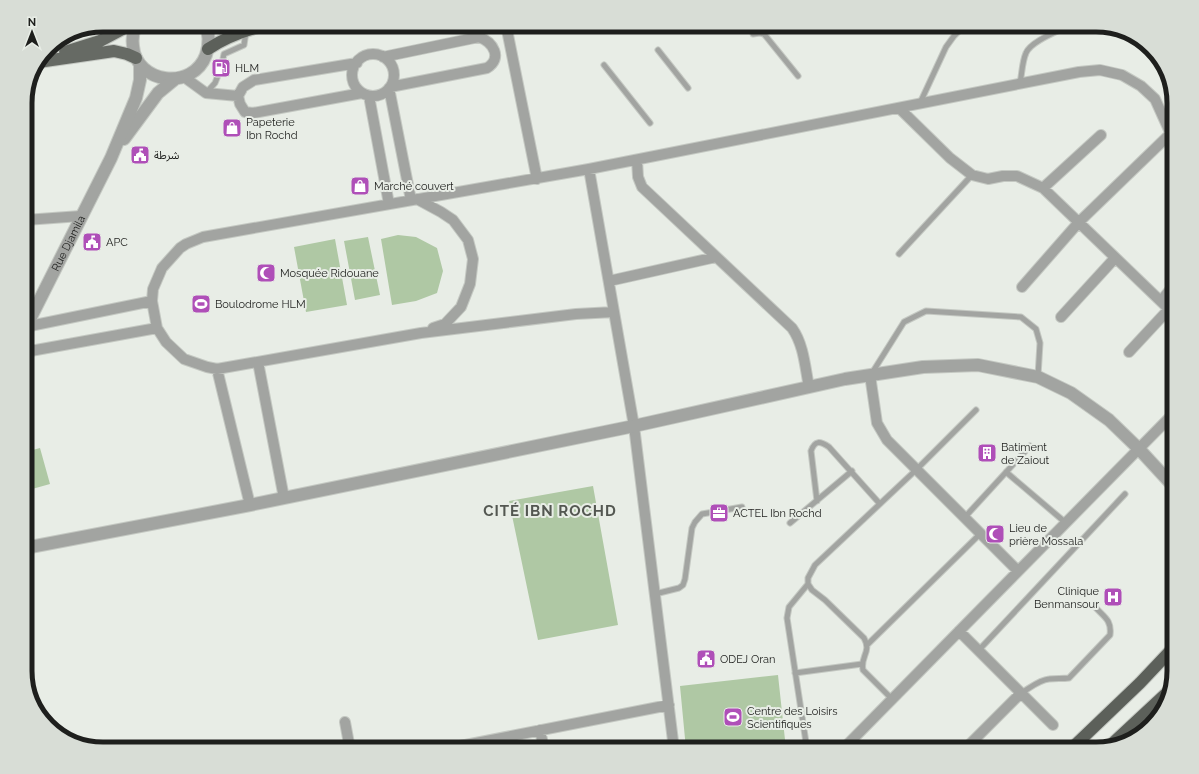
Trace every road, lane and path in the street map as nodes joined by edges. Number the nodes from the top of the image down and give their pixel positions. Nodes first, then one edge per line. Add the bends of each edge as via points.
1 (117, 32) edge
2 (133, 32) edge
3 (207, 32) edge
4 (241, 32) edge
5 (246, 32) edge
6 (507, 32) edge
7 (958, 32) edge
8 (1056, 32) edge
9 (753, 34) dead end
10 (208, 49) junction
11 (658, 50) dead end
12 (49, 57) edge
13 (382, 57) junction
14 (47, 60) edge
15 (138, 61) junction
16 (357, 62) junction
17 (604, 65) dead end
18 (798, 76) dead end
19 (179, 78) junction
20 (1020, 83) junction
21 (390, 88) junction
22 (688, 88) dead end
23 (206, 93) junction
24 (365, 94) junction
25 (238, 96) junction
26 (920, 103) junction
27 (899, 108) junction
28 (650, 124) dead end
29 (1167, 126) edge
30 (1101, 135) dead end
31 (1167, 142) edge
32 (111, 158) junction
33 (637, 160) junction
34 (589, 169) junction
35 (972, 174) junction
36 (537, 179) junction
37 (1043, 188) junction
38 (414, 200) junction
39 (389, 204) junction
40 (81, 216) junction
41 (32, 220) edge
42 (1079, 222) junction
43 (899, 254) dead end
44 (716, 257) junction
45 (1116, 258) junction
46 (609, 281) junction
47 (1022, 287) dead end
48 (1167, 294) edge
49 (152, 301) junction
50 (1161, 301) junction
51 (1167, 307) edge
52 (614, 312) junction
53 (32, 314) edge
54 (1167, 315) edge
55 (1061, 317) dead end
56 (32, 327) edge
57 (157, 328) junction
58 (421, 333) junction
59 (32, 351) edge
60 (1129, 352) dead end
61 (258, 362) junction
62 (218, 369) junction
63 (870, 375) junction
64 (1038, 377) junction
65 (809, 387) junction
66 (976, 410) dead end
67 (1167, 420) edge
68 (634, 426) junction
69 (1030, 446) dead end
70 (1139, 449) junction
71 (917, 469) junction
72 (852, 471) junction
73 (1006, 472) junction
74 (1167, 479) edge
75 (1125, 494) dead end
76 (284, 498) junction
77 (817, 501) junction
78 (880, 504) junction
79 (250, 505) junction
80 (742, 507) dead end
81 (965, 517) junction
82 (790, 523) dead end
83 (1066, 523) junction
84 (981, 533) junction
85 (32, 547) edge
86 (1018, 571) junction
87 (808, 584) junction
88 (655, 594) junction
89 (1095, 607) dead end
90 (959, 632) junction
91 (867, 644) junction
92 (978, 651) junction
93 (1167, 654) edge
94 (862, 664) junction
95 (795, 673) junction
96 (1021, 693) junction
97 (1161, 698) edge
98 (892, 699) junction
99 (669, 705) junction
100 (345, 722) dead end
101 (1052, 725) dead end
102 (540, 730) junction
103 (1118, 739) edge
104 (349, 742) edge
105 (480, 742) edge
106 (543, 742) edge
107 (673, 742) edge
108 (805, 742) edge
109 (850, 742) edge
110 (972, 742) edge
111 (1078, 742) edge

1 - 12 main road via 100,41
2 - 15 street via 133,49
3 - 10 street
4 - 10 highway
5 - 23 lane via 244,45 224,54 215,83
6 - 36 street
7 - 26 lane via 946,47
8 - 20 lane via 1029,48 1025,54
9 - 18 lane via 764,34
10 - 19 street via 200,66
11 - 22 lane
13 - 16 street via 368,55
13 - 21 street via 388,61 394,74
13 - 21 street via 479,37 492,45 495,52 492,65 487,68
14 - 15 main road via 114,51 127,54
15 - 19 street via 159,78
15 - 32 street via 140,80 136,98
16 - 24 street via 353,68 353,82
16 - 25 street via 254,80 243,87
17 - 28 lane
19 - 23 street
19 - 32 street via 151,101
20 - 26 street
20 - 29 street via 1100,70 1122,75 1141,86 1155,99
21 - 24 street via 380,95
21 - 38 street
23 - 25 street
24 - 25 street via 253,113 245,112
24 - 39 street
26 - 27 street
27 - 33 street
27 - 35 street via 950,158
30 - 37 street
31 - 42 street
32 - 40 street, Rue Djamila
33 - 34 street
33 - 44 street via 638,177 642,187
34 - 36 street
34 - 46 street
35 - 37 street via 988,179 1017,176
35 - 43 lane
36 - 38 street
37 - 42 street
38 - 39 street
38 - 58 street via 452,220 468,240 473,259 470,284 461,307 445,324
39 - 49 street via 203,237 180,248 162,268 153,289
40 - 41 street
40 - 53 street, Rue Djamila
42 - 45 street
42 - 47 street
44 - 46 street
44 - 65 street via 792,328 802,347
45 - 50 street
45 - 55 street
46 - 52 street
48 - 50 street
49 - 56 street
49 - 57 street
50 - 51 street
52 - 58 street via 576,314
52 - 68 street
54 - 60 street
57 - 59 street
57 - 62 street via 166,342 184,359 207,368
58 - 61 street
61 - 62 street
61 - 76 street
62 - 79 street
63 - 64 street via 923,367 978,365
63 - 64 lane via 904,322 926,311 1021,317 1036,329 1040,343
63 - 65 street
63 - 71 street via 877,424 887,440
64 - 70 street via 1071,393 1109,420
65 - 68 street
66 - 71 lane
67 - 70 street
68 - 76 street
68 - 88 street
69 - 73 lane
70 - 74 street
70 - 83 street
71 - 78 lane
71 - 81 street
72 - 77 lane
72 - 77 lane via 829,447 822,443 813,446 811,451
72 - 78 lane
73 - 81 lane
73 - 83 lane
75 - 92 lane
76 - 79 street
77 - 82 lane
78 - 87 lane via 815,565 808,578
79 - 85 street
80 - 88 lane via 702,514 692,528 683,585
81 - 84 street
83 - 86 street
84 - 86 street
84 - 91 lane
86 - 90 street
87 - 91 lane via 864,638
87 - 95 lane via 789,607 787,618
88 - 99 street
89 - 96 lane via 1110,622 1110,635 1069,678 1041,680
90 - 92 street
90 - 98 street
91 - 94 lane
92 - 96 street
93 - 111 highway
94 - 95 lane
94 - 98 lane via 867,675
95 - 108 lane
96 - 101 street
96 - 110 street
97 - 103 highway
98 - 109 street
99 - 102 street
99 - 107 street
100 - 104 street
102 - 105 street
102 - 106 street

